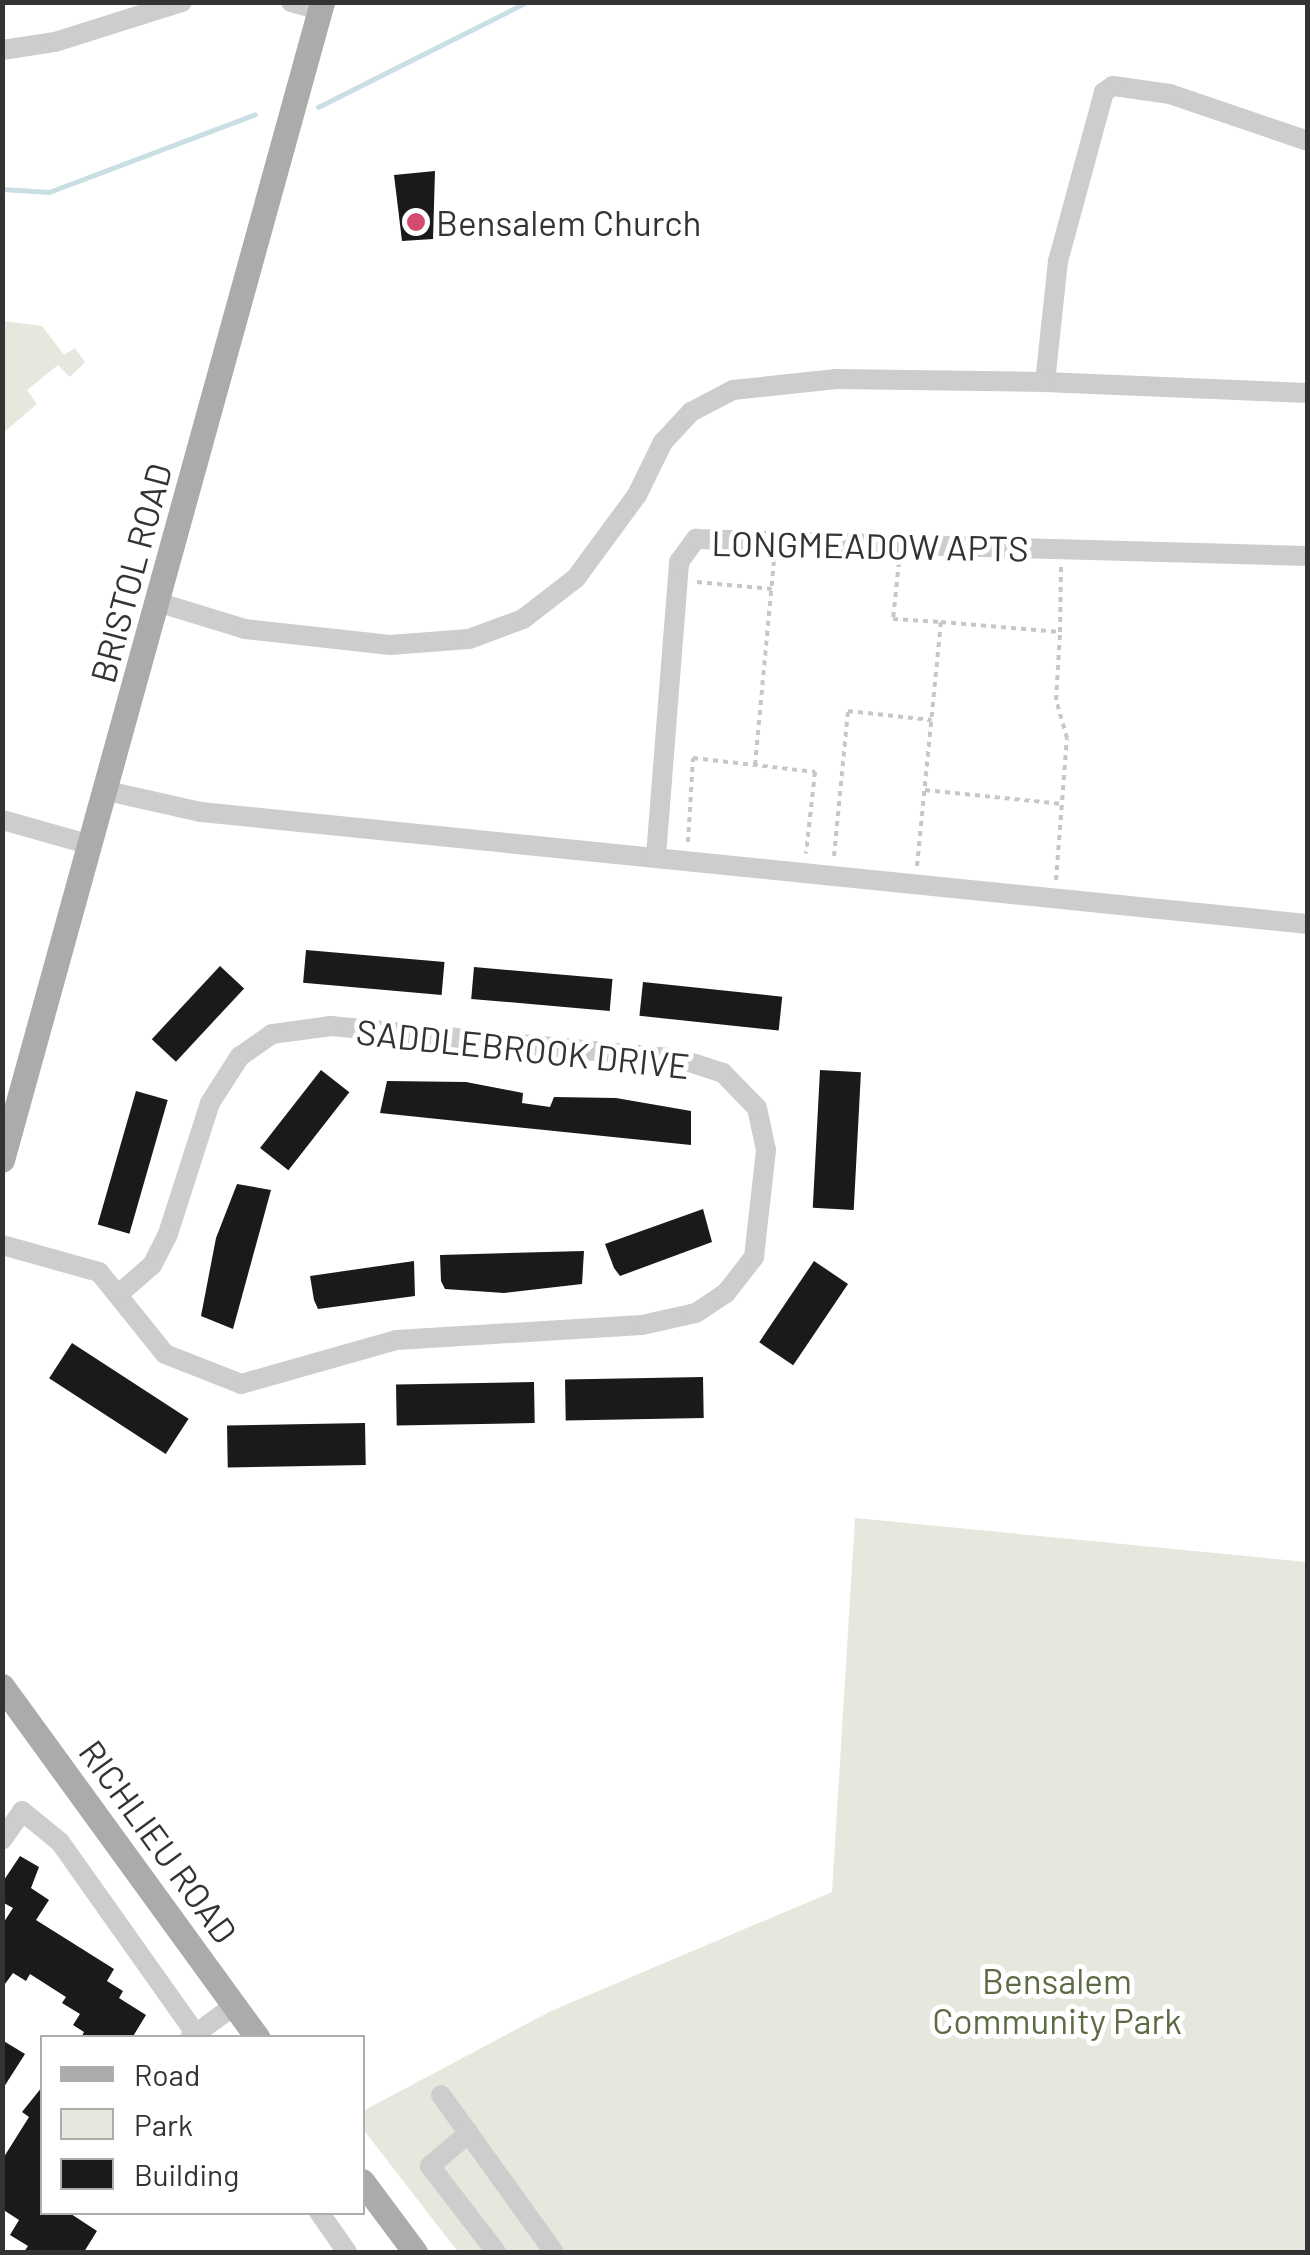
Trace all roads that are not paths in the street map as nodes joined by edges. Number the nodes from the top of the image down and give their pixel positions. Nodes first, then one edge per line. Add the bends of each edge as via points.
1 (182, 2) edge
2 (291, 2) edge
3 (321, 6) edge
4 (2, 50) edge
5 (1308, 140) edge
6 (1044, 382) junction
7 (1308, 393) edge
8 (1308, 556) edge
9 (160, 603) junction
10 (107, 791) junction
11 (2, 820) edge
12 (91, 846) junction
13 (656, 856) junction
14 (1308, 924) edge
15 (2, 1160) edge
16 (2, 1246) edge
17 (120, 1294) junction
18 (8, 1703) edge
19 (2, 1840) edge
20 (234, 2005) junction
21 (195, 2035) edge
22 (256, 2035) edge
23 (441, 2095) dead end
24 (469, 2133) junction
25 (365, 2185) edge
26 (321, 2215) edge
27 (346, 2252) edge
28 (414, 2252) edge
29 (496, 2252) edge
30 (554, 2252) edge

1 - 4 street via 55,42
2 - 3 street
3 - 9 main road, BRISTOL ROAD
5 - 6 street via 1170,94 1112,86 1104,92 1058,261
6 - 7 street
6 - 9 street via 836,379 732,390 690,412 663,442 637,495 576,578 523,619 469,639 390,645 245,629
8 - 13 street, LONGMEADOW APTS via 696,540 679,562
9 - 10 main road, BRISTOL ROAD
10 - 12 main road, BRISTOL ROAD
10 - 13 street via 201,812
11 - 12 street
12 - 15 main road, BRISTOL ROAD
13 - 14 street
16 - 17 street, SADDLEBROOK DRIVE via 99,1272
17 - 17 street, SADDLEBROOK DRIVE via 165,1354 241,1384 396,1340 685,1317 726,1293 754,1257 766,1150 757,1108 722,1073 680,1059 331,1026 272,1034 240,1056 210,1103 168,1234 152,1265
18 - 20 main road, RICHLIEU ROAD
19 - 21 street via 22,1811 60,1842
20 - 21 street
20 - 22 main road, RICHLIEU ROAD
23 - 24 street
24 - 29 street via 430,2166
24 - 30 street
25 - 28 main road
26 - 27 street

